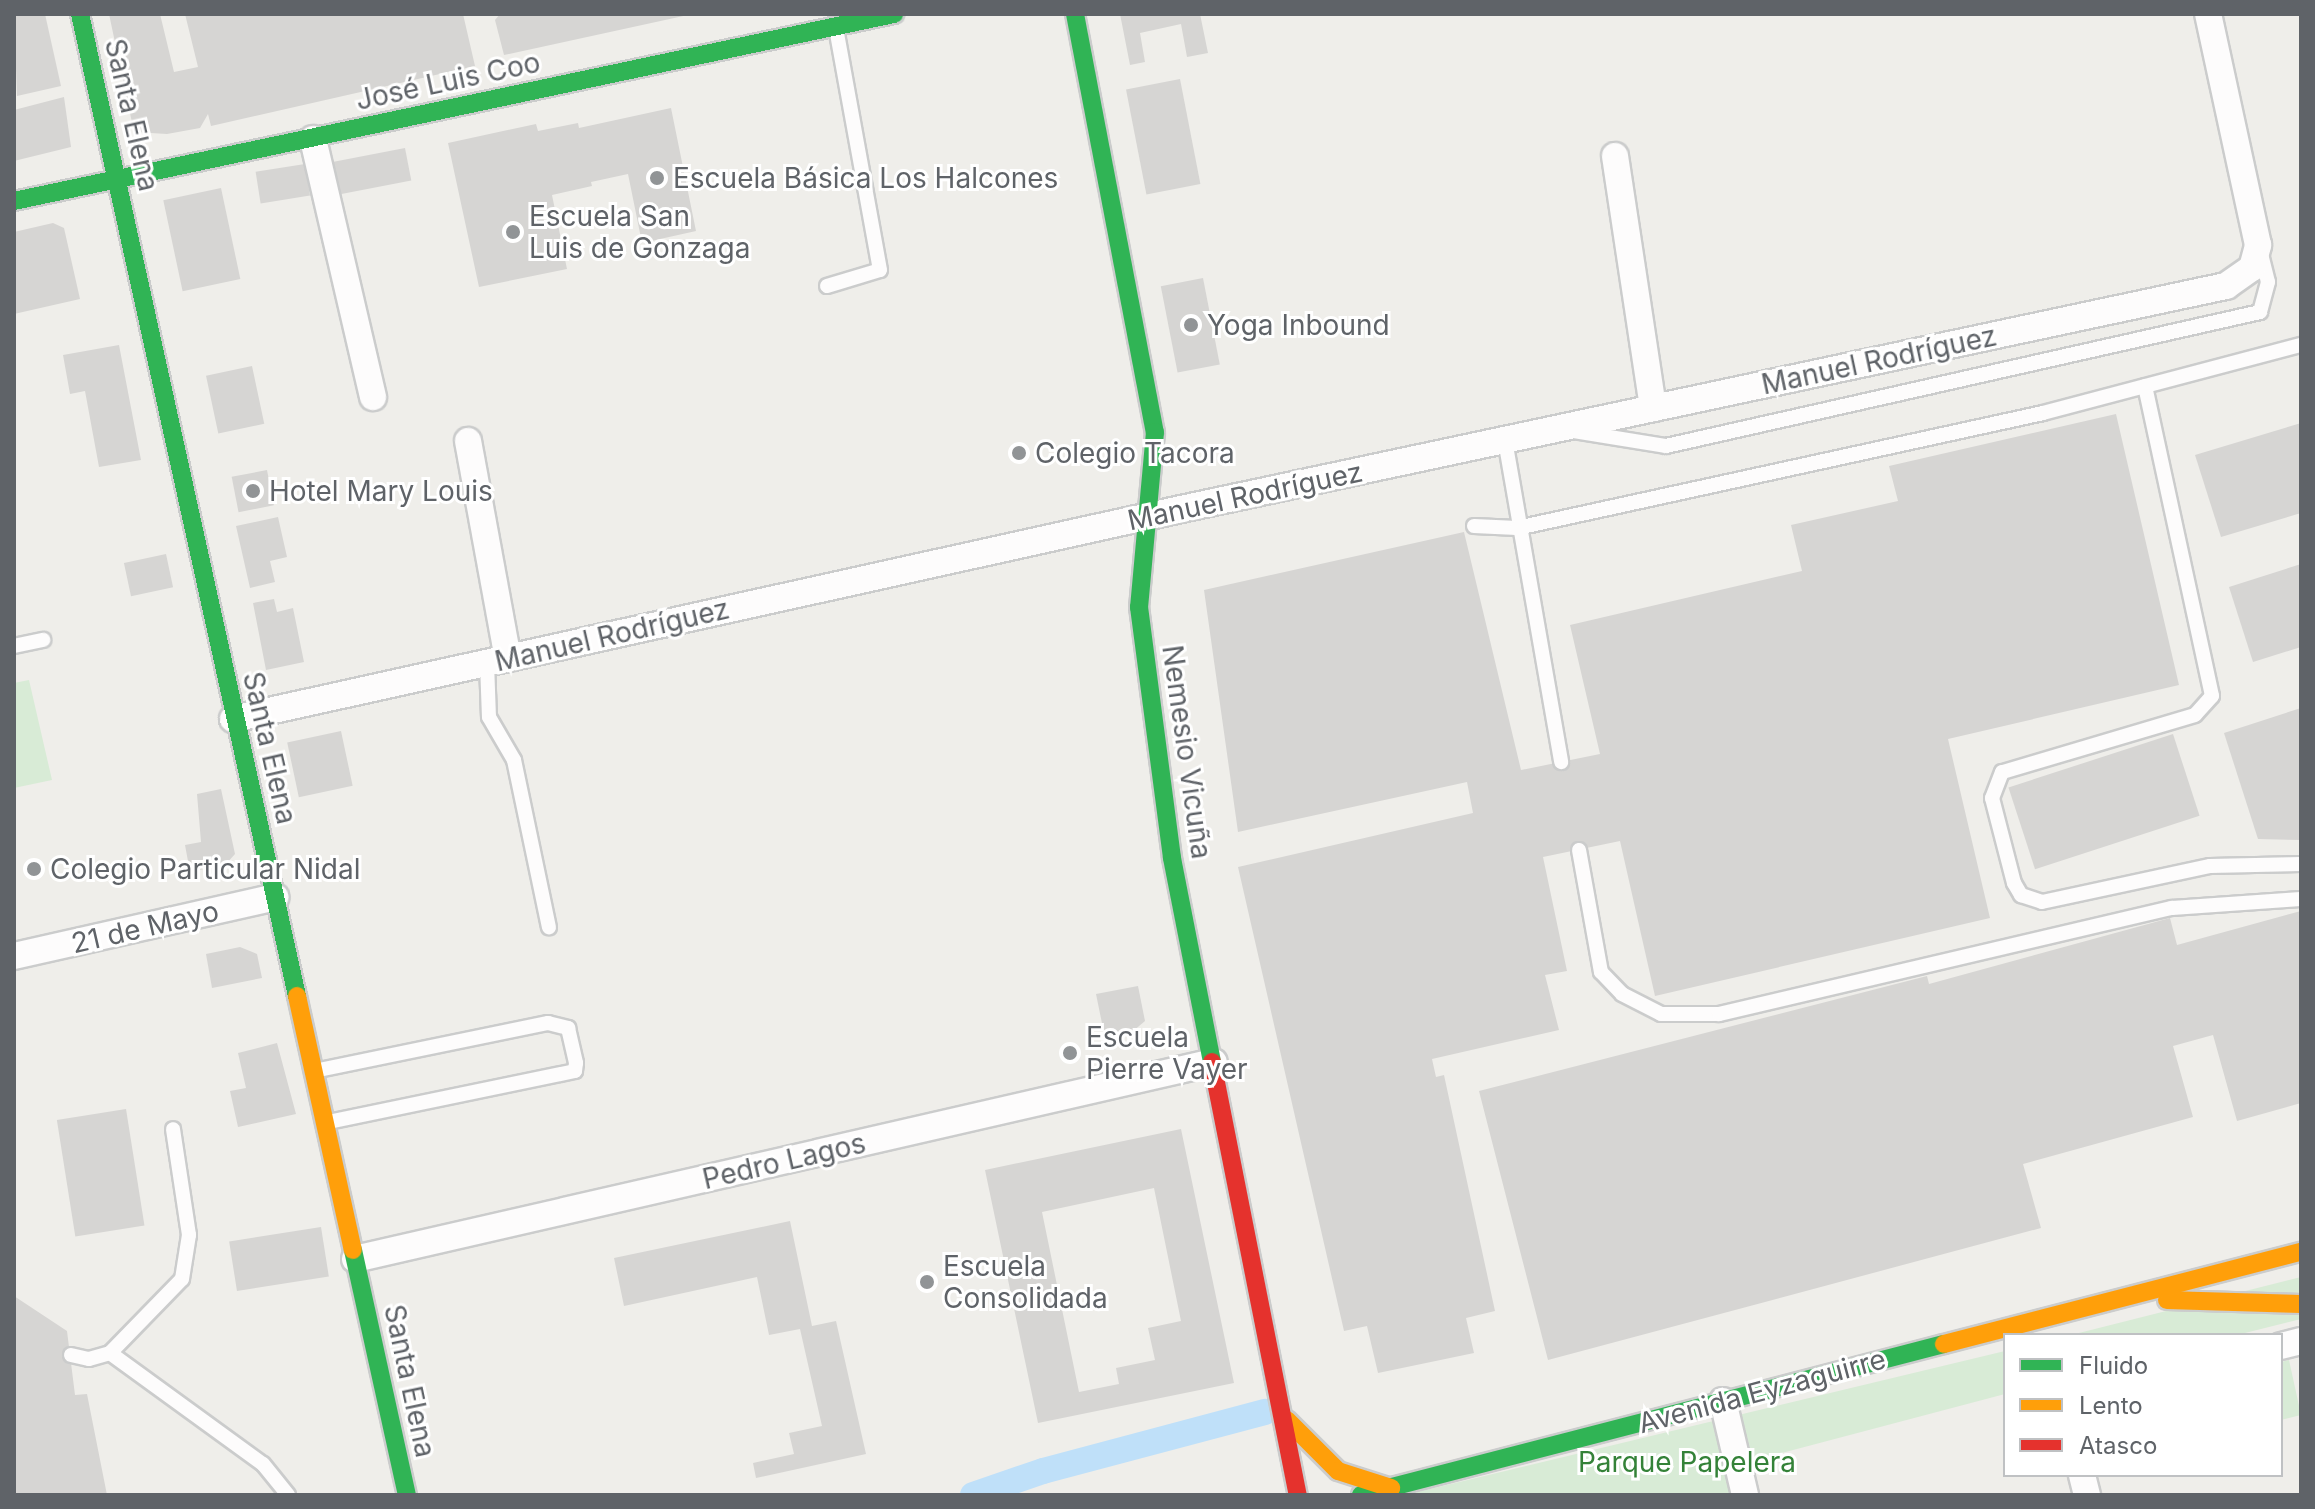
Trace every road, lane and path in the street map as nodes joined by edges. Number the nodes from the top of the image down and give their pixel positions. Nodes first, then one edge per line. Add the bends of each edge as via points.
1 (80, 14) edge
2 (894, 14) edge
3 (1075, 14) edge
4 (2208, 14) edge
5 (836, 26) junction
6 (313, 139) junction
7 (1615, 156) dead end
8 (118, 180) junction
9 (14, 201) edge
10 (2256, 234) junction
11 (827, 286) dead end
12 (2301, 345) edge
13 (2145, 386) junction
14 (373, 397) dead end
15 (1653, 408) junction
16 (1557, 429) junction
17 (1505, 440) junction
18 (468, 441) dead end
19 (1149, 516) junction
20 (1474, 526) dead end
21 (1517, 528) junction
22 (43, 640) dead end
23 (14, 646) edge
24 (498, 660) junction
25 (233, 719) junction
26 (1561, 762) dead end
27 (1579, 850) dead end
28 (2301, 864) edge
29 (275, 897) junction
30 (2301, 899) edge
31 (549, 927) dead end
32 (14, 956) edge
33 (1214, 1062) junction
34 (313, 1071) junction
35 (325, 1123) junction
36 (173, 1129) dead end
37 (2301, 1252) edge
38 (355, 1259) junction
39 (2118, 1298) junction
40 (2301, 1304) edge
41 (2049, 1326) edge
42 (2019, 1333) edge
43 (2003, 1337) edge
44 (110, 1353) junction
45 (71, 1355) dead end
46 (1723, 1401) junction
47 (1287, 1420) junction
48 (1391, 1488) junction
49 (288, 1495) edge
50 (407, 1495) edge
51 (1298, 1495) edge
52 (1361, 1495) edge
53 (1745, 1495) edge

1 - 8 street, Santa Elena
2 - 5 street, José Luis Coo
3 - 19 street, Nemesio Vicuña via 1152,415 1155,468
4 - 10 street
5 - 6 street, José Luis Coo
5 - 11 lane via 880,270
6 - 8 street, José Luis Coo
6 - 14 street
7 - 15 street
8 - 9 street, José Luis Coo
8 - 25 street, Santa Elena
10 - 15 street, Manuel Rodríguez via 2252,268 2226,286
10 - 16 lane via 2268,282 2260,312 1666,446
12 - 13 lane
13 - 21 lane
13 - 28 lane via 2212,696 2195,715 2002,772 1992,798 2014,883 2021,895 2042,902 2210,866
15 - 16 street, Manuel Rodríguez
16 - 17 street, Manuel Rodríguez
17 - 19 street, Manuel Rodríguez
17 - 21 lane
18 - 24 street
19 - 24 street, Manuel Rodríguez
19 - 33 street, Nemesio Vicuña via 1139,563 1139,607 1172,858
20 - 21 lane
21 - 26 lane
22 - 23 lane
24 - 25 street, Manuel Rodríguez
24 - 31 lane via 489,717 514,760
25 - 29 street, Santa Elena
27 - 30 lane via 1601,972 1622,994 1661,1014 1719,1014 2172,908
29 - 32 street, 21 de Mayo
29 - 34 street, Santa Elena
33 - 38 street, Pedro Lagos
33 - 47 street, Nemesio Vicuña
34 - 35 street, Santa Elena
34 - 35 lane via 548,1023 568,1028 575,1071
35 - 38 street, Santa Elena
36 - 44 lane via 189,1235 182,1279
37 - 39 street, Avenida Eyzaguirre
38 - 50 street, Santa Elena
39 - 40 street, Avenida Eyzaguirre
39 - 41 street, Avenida Eyzaguirre
41 - 42 street, Avenida Eyzaguirre
43 - 46 street, Avenida Eyzaguirre
44 - 45 lane via 89,1359
44 - 49 lane via 263,1464
46 - 48 street, Avenida Eyzaguirre
46 - 53 street
47 - 48 street via 1338,1471
47 - 51 street, Nemesio Vicuña
48 - 52 street, Avenida Eyzaguirre

